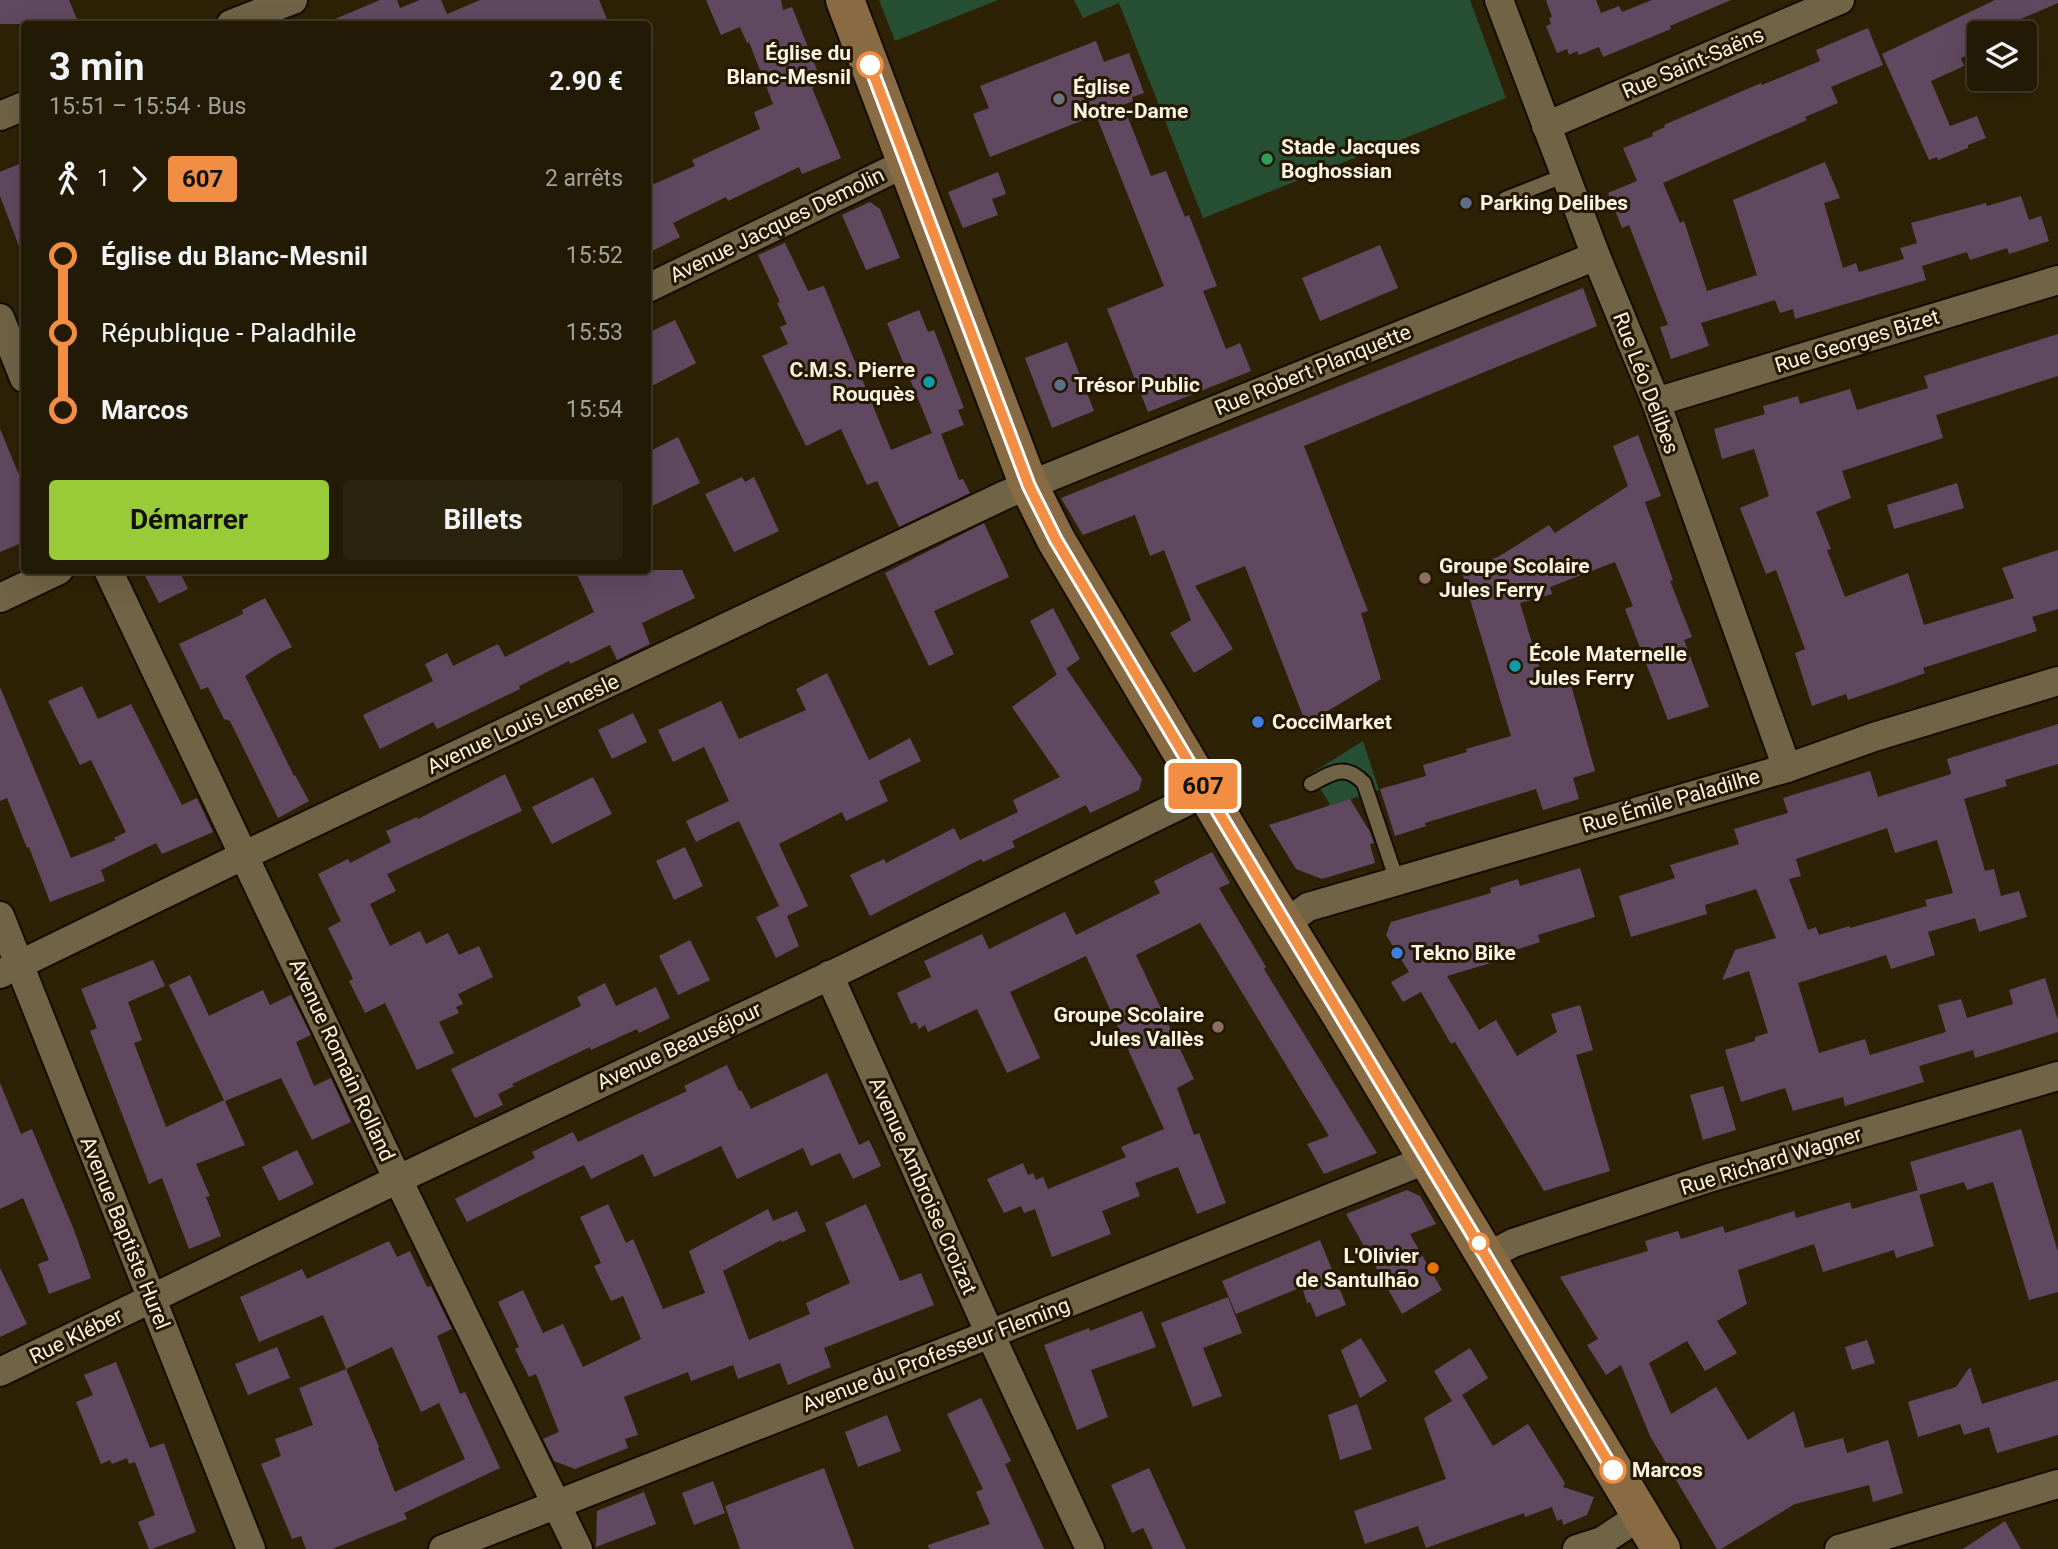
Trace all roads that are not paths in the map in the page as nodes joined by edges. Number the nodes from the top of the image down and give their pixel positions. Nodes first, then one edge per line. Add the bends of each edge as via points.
1 (293, 0) edge
2 (845, 0) edge
3 (1499, 0) edge
4 (1840, 0) edge
5 (239, 21) edge
6 (21, 107) edge
7 (0, 116) edge
8 (1546, 126) junction
9 (906, 163) junction
10 (1566, 175) junction
11 (1505, 199) dead end
12 (1596, 256) junction
13 (2058, 280) edge
14 (651, 287) edge
15 (0, 318) edge
16 (21, 370) edge
17 (1656, 402) junction
18 (1029, 486) junction
19 (51, 574) edge
20 (110, 574) edge
21 (0, 598) edge
22 (2058, 681) edge
23 (1787, 768) junction
24 (1311, 785) dead end
25 (1205, 790) junction
26 (244, 856) junction
27 (1397, 881) junction
28 (0, 916) edge
29 (1286, 923) junction
30 (9, 970) edge
31 (829, 975) junction
32 (2058, 1076) edge
33 (1428, 1158) junction
34 (399, 1179) junction
35 (1487, 1257) junction
36 (151, 1300) junction
37 (990, 1334) junction
38 (0, 1372) edge
39 (2058, 1484) edge
40 (556, 1503) junction
41 (1640, 1516) junction
42 (251, 1549) edge
43 (443, 1549) edge
44 (578, 1549) edge
45 (1090, 1549) edge
46 (1577, 1549) edge
47 (1661, 1549) edge
48 (1839, 1549) edge

1 - 5 street
2 - 9 main road
3 - 8 street, Rue Léo Delibes
4 - 8 street, Rue Saint-Saëns
6 - 7 street
8 - 10 street, Rue Léo Delibes
9 - 14 street, Avenue Jacques Demolin
9 - 18 main road
10 - 11 lane
10 - 12 street, Rue Léo Delibes
12 - 17 street, Rue Léo Delibes
12 - 18 street, Rue Robert Planquette
13 - 17 street, Rue Georges Bizet
15 - 16 street
17 - 23 street, Rue Léo Delibes
18 - 25 main road via 1056,540
18 - 26 street, Avenue Louis Lemesle
19 - 21 street
20 - 26 street, Avenue Romain Rolland
22 - 23 street, Rue Émile Paladilhe
23 - 27 street, Rue Émile Paladilhe
24 - 27 lane via 1341,771 1364,783
25 - 29 main road
25 - 31 street, Avenue Beauséjour
26 - 30 street, Avenue Louis Lemesle
26 - 34 street, Avenue Romain Rolland
27 - 29 street, Rue Émile Paladilhe via 1308,906
28 - 30 street, Avenue Baptiste Hurel
29 - 33 main road
30 - 36 street, Avenue Baptiste Hurel
31 - 34 street, Avenue Beauséjour
31 - 37 street, Avenue Ambroise Croizat
32 - 35 street, Rue Richard Wagner via 1709,1178 1513,1243
33 - 35 main road
33 - 37 street, Avenue du Professeur Fleming
34 - 36 street, Avenue Beauséjour
34 - 40 street, Avenue Romain Rolland
35 - 41 main road
36 - 38 street, Rue Kléber
36 - 42 street, Avenue Baptiste Hurel
37 - 40 street, Avenue du Professeur Fleming
37 - 45 street, Avenue Ambroise Croizat
39 - 48 street
40 - 43 street, Avenue du Professeur Fleming
40 - 44 street, Avenue Romain Rolland
41 - 46 street via 1602,1541
41 - 47 main road

